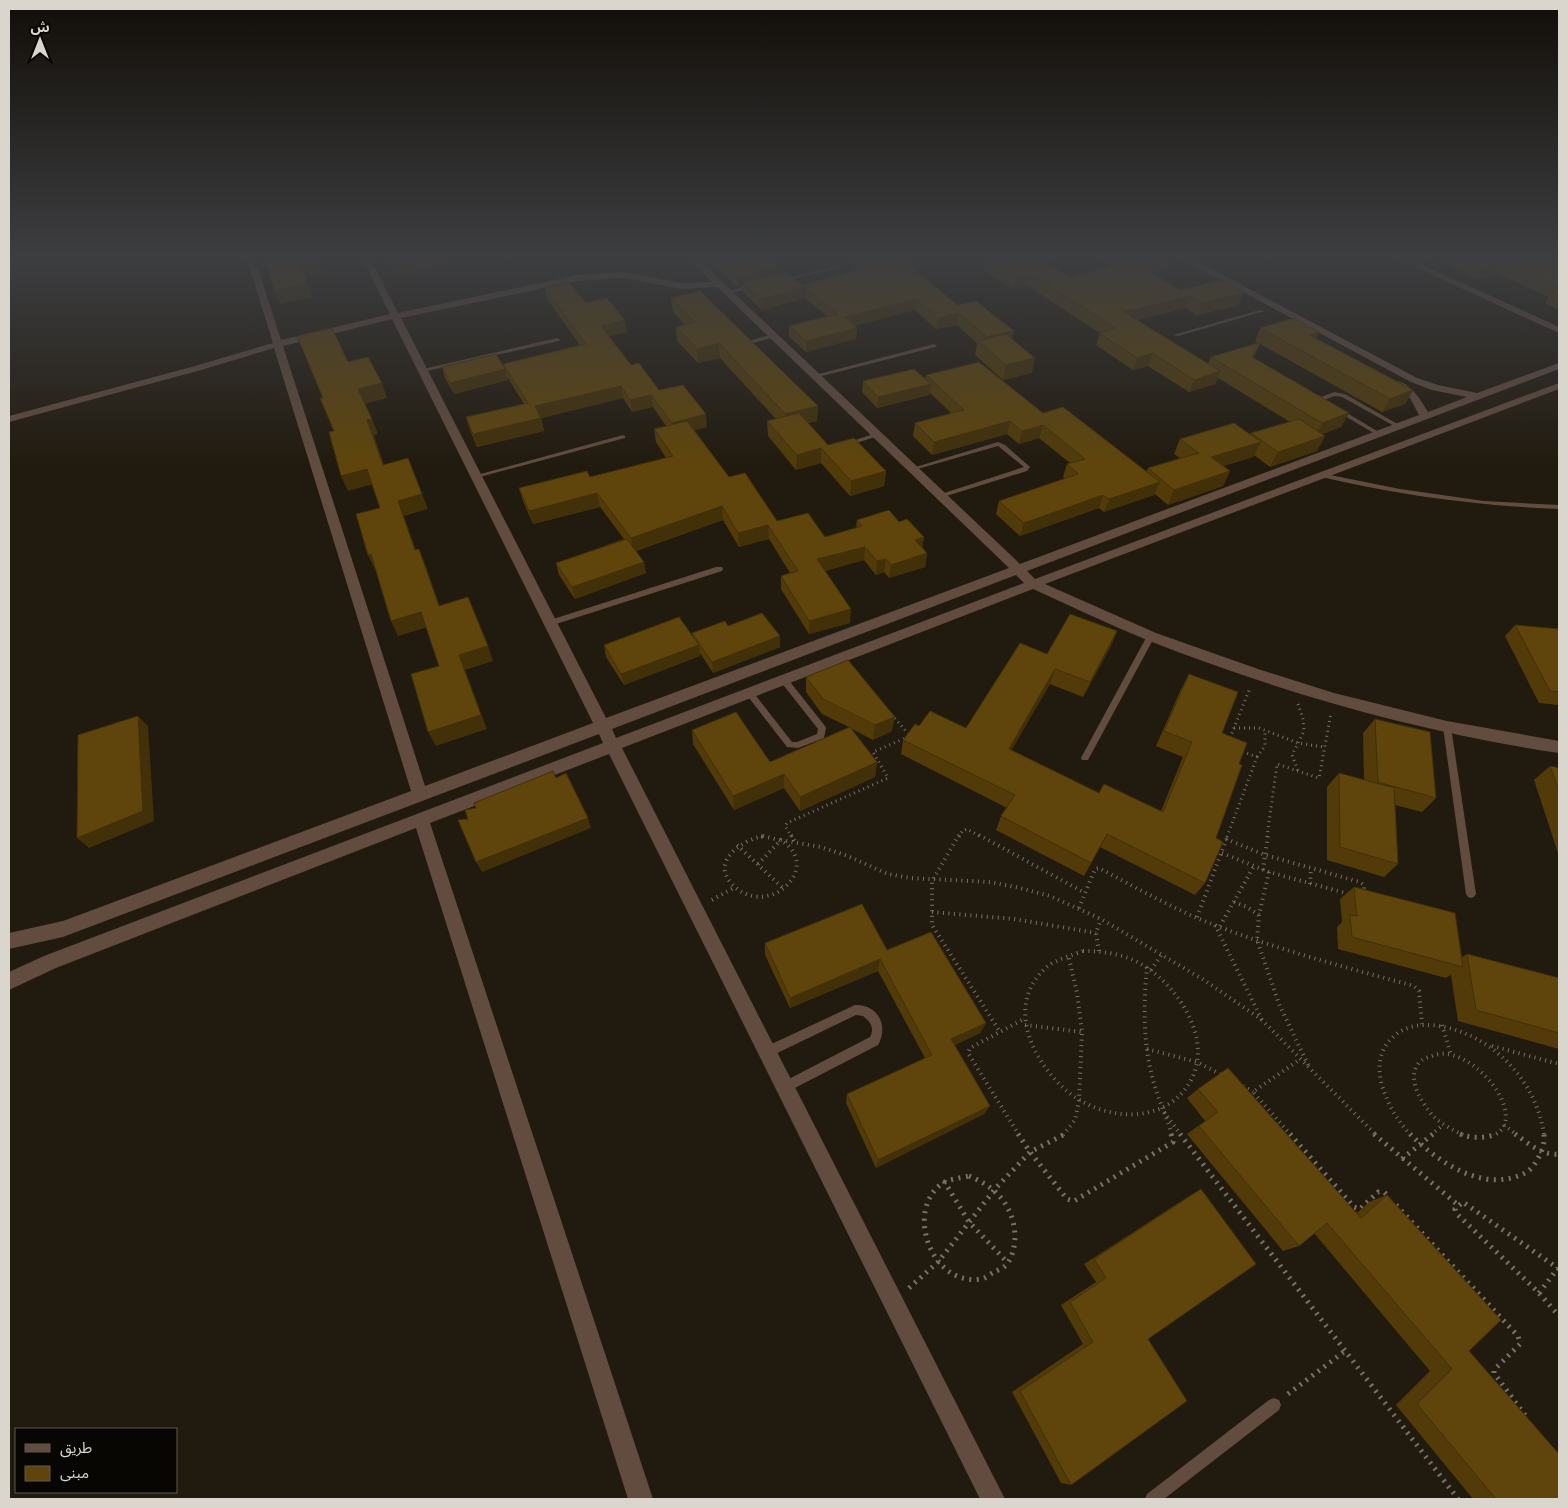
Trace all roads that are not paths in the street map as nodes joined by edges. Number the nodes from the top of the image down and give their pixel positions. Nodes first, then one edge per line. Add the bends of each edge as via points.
1 (272, 326) edge
2 (352, 326) edge
3 (400, 326) edge
4 (762, 326) edge
5 (1207, 326) edge
6 (1313, 326) edge
7 (1176, 335) dead end
8 (772, 336) junction
9 (557, 340) dead end
10 (746, 343) edge
11 (278, 344) junction
12 (934, 346) dead end
13 (1559, 366) edge
14 (422, 370) junction
15 (814, 376) junction
16 (1384, 376) edge
17 (1559, 386) edge
18 (1477, 396) junction
19 (1425, 416) junction
20 (9, 418) edge
21 (1398, 426) junction
22 (1378, 434) junction
23 (876, 435) junction
24 (623, 437) dead end
25 (850, 443) edge
26 (912, 469) junction
27 (1320, 475) junction
28 (476, 476) junction
29 (940, 496) junction
30 (1559, 507) edge
31 (719, 569) dead end
32 (1017, 570) junction
33 (1034, 584) junction
34 (550, 623) junction
35 (1151, 636) junction
36 (784, 680) junction
37 (750, 694) junction
38 (603, 725) junction
39 (1447, 727) junction
40 (614, 747) junction
41 (1559, 747) edge
42 (1085, 758) dead end
43 (420, 794) junction
44 (421, 820) junction
45 (1471, 894) dead end
46 (9, 941) edge
47 (9, 981) edge
48 (767, 1052) junction
49 (784, 1087) junction
50 (1274, 1405) road end
51 (641, 1499) edge
52 (993, 1499) edge
53 (1152, 1499) edge

1 - 11 street
2 - 11 street
3 - 14 street
4 - 8 street
5 - 7 lane
6 - 18 street via 1414,380
8 - 10 lane
8 - 15 street
9 - 14 lane
11 - 20 street
11 - 43 street
12 - 15 lane
13 - 18 street
14 - 28 street
15 - 23 street
16 - 19 street via 1414,396
17 - 27 street
18 - 19 street
19 - 21 street
21 - 22 street
21 - 22 lane via 1342,395 1323,398
22 - 32 street
23 - 25 lane
23 - 26 street
24 - 28 lane
26 - 29 street
26 - 29 lane via 998,444 1027,467
27 - 30 lane via 1484,503
27 - 33 street
28 - 34 street
29 - 32 street
31 - 34 lane
32 - 33 street
32 - 38 street
33 - 35 street
33 - 36 street
34 - 38 street
35 - 39 street via 1334,698
35 - 42 lane
36 - 37 street
36 - 37 lane via 822,728 821,736 790,745
37 - 40 street
38 - 40 street
38 - 43 street
39 - 41 street
39 - 45 lane
40 - 44 street
40 - 48 street
43 - 46 street via 63,929
44 - 47 street via 50,962
44 - 51 street
48 - 49 street
48 - 49 lane via 855,1010 869,1012 878,1027 874,1040
49 - 52 street
50 - 53 lane

